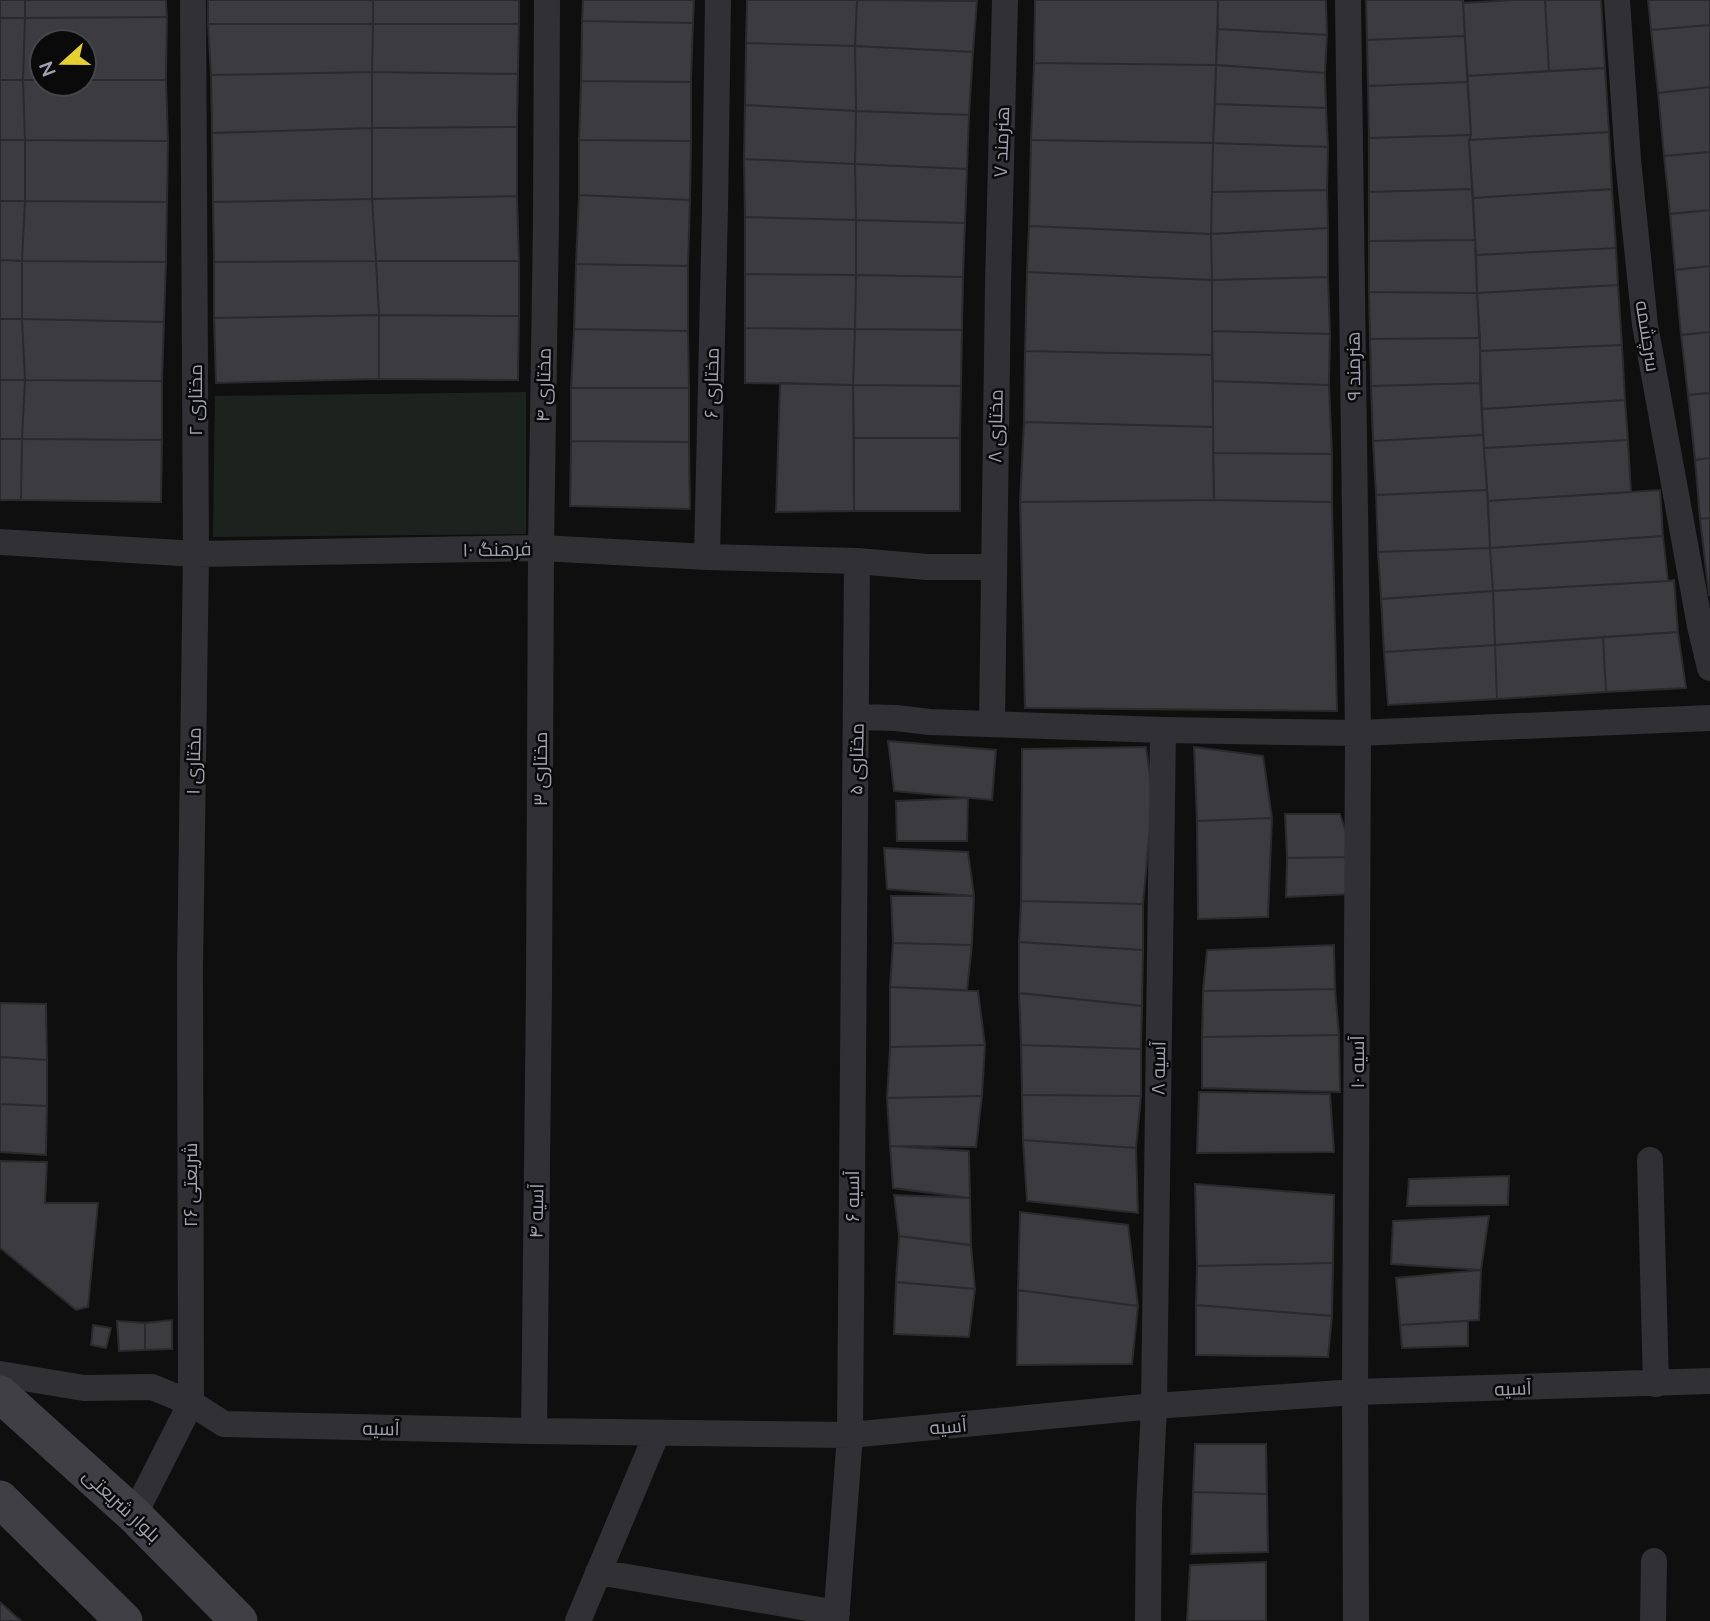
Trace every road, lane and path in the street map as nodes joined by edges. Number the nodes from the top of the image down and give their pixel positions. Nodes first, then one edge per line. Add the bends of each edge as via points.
1 (193, 0) edge
2 (547, 0) edge
3 (718, 0) edge
4 (1005, 0) edge
5 (1348, 0) edge
6 (1617, 0) edge
7 (998, 284) joint
8 (0, 542) edge
9 (541, 548) junction
10 (196, 554) junction
11 (707, 557) junction
12 (857, 561) junction
13 (993, 567) junction
14 (1705, 625) edge
15 (1710, 668) edge
16 (856, 717) junction
17 (1710, 718) edge
18 (992, 724) junction
19 (1163, 730) junction
20 (1358, 733) junction
21 (854, 957) joint
22 (190, 968) joint
23 (539, 991) joint
24 (1650, 1160) dead end
25 (0, 1374) edge
26 (1710, 1381) edge
27 (1656, 1384) junction
28 (1355, 1392) junction
29 (0, 1394) edge
30 (191, 1403) junction
31 (1154, 1406) junction
32 (534, 1431) junction
33 (657, 1433) junction
34 (850, 1435) junction
35 (0, 1499) edge
36 (134, 1515) junction
37 (1654, 1561) dead end
38 (598, 1572) junction
39 (836, 1617) edge
40 (124, 1621) edge
41 (240, 1621) edge
42 (578, 1621) edge
43 (1148, 1621) edge
44 (1356, 1621) edge
45 (1653, 1621) edge

1 - 10 street, مختاری ۲
2 - 9 street, مختاری ۴
3 - 11 street, مختاری ۶
4 - 7 street, هنرمند ۷
5 - 20 street, هنرمند ۹
6 - 14 street, سرچشمه via 1645,325
7 - 13 street, مختاری ۸
8 - 10 street, فرهنگ ۱۰
9 - 10 street, فرهنگ ۱۰
9 - 11 street, فرهنگ ۱۰
9 - 23 street, مختاری ۳
10 - 22 street, مختاری ۱
11 - 12 street, فرهنگ ۱۰
12 - 13 street, فرهنگ ۱۰
12 - 16 street, مختاری ۵
13 - 18 street, مختاری ۸
14 - 15 street, سرچشمه
16 - 18 street
16 - 21 street, مختاری ۵
17 - 20 street
18 - 19 street
19 - 20 street
19 - 31 street, آسیه ۸
20 - 28 street, آسیه ۱۰
21 - 34 street, آسیه ۶
22 - 30 street, شریعتی ۲۶
23 - 32 street, آسیه ۴
24 - 27 street
25 - 30 street via 84,1388 152,1387
26 - 27 street, آسیه
27 - 28 street, آسیه
28 - 31 street, آسیه
28 - 44 street, آسیه ۱۰
29 - 36 main road, بلوار شریعتی
30 - 32 street, آسیه via 224,1424
30 - 36 street, شریعتی ۲۶
31 - 34 street, آسیه
31 - 43 street, آسیه ۸
32 - 33 street, آسیه
33 - 34 street, آسیه
33 - 38 street
34 - 39 street, آسیه ۶
35 - 40 main road
36 - 41 main road, بلوار شریعتی
37 - 45 street
38 - 39 street
38 - 42 street

